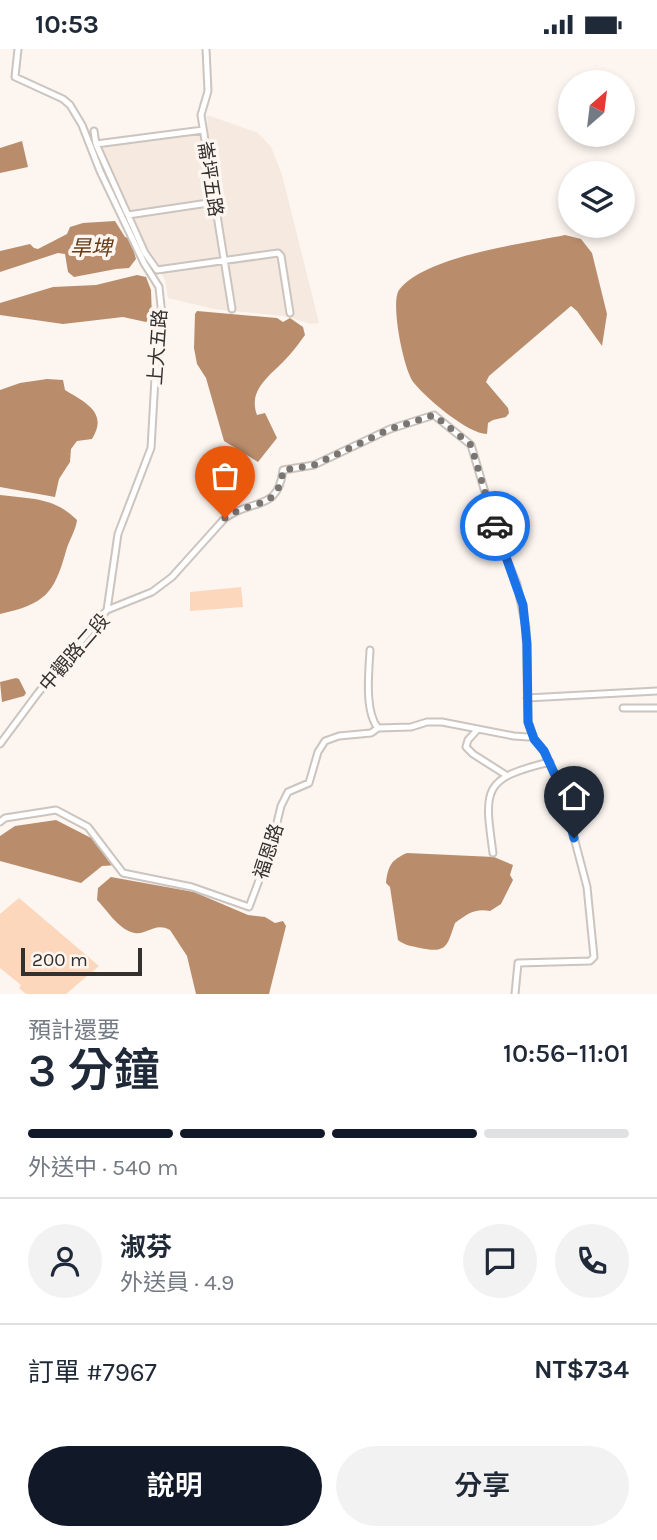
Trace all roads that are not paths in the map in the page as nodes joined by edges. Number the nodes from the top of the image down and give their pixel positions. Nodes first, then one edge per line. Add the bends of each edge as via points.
1 (18, 49) edge
2 (206, 49) edge
3 (203, 130) junction
4 (93, 131) dead end
5 (96, 144) junction
6 (215, 202) junction
7 (128, 215) junction
8 (225, 261) junction
9 (153, 265) junction
10 (151, 273) junction
11 (232, 309) dead end
12 (290, 313) dead end
13 (107, 611) junction
14 (370, 650) dead end
15 (657, 691) edge
16 (527, 698) junction
17 (623, 708) dead end
18 (657, 708) edge
19 (378, 728) junction
20 (478, 729) junction
21 (533, 735) junction
22 (0, 744) edge
23 (550, 762) junction
24 (506, 775) junction
25 (0, 822) edge
26 (493, 853) dead end
27 (515, 994) edge

1 - 10 street, 上大五路 via 15,78 69,105
2 - 3 street, 崙坪五路 via 208,91 201,115
3 - 5 street
3 - 6 street, 崙坪五路
4 - 5 street
5 - 7 street
6 - 7 street
6 - 8 street, 崙坪五路
7 - 9 street
8 - 9 street via 159,271
8 - 11 street, 崙坪五路
8 - 12 street via 278,253
9 - 10 street
10 - 13 street, 上大五路 via 159,287 162,316 152,437 118,534
13 - 16 street, 中觀路二段 via 152,592 172,577 235,510 270,500 281,485 283,470 314,465 390,429 434,415 471,445 517,584 527,636
13 - 22 street, 中觀路二段
14 - 19 street via 368,683 372,721
15 - 16 street
16 - 21 street
17 - 18 street
19 - 20 street, 福恩路 via 442,722
19 - 25 street, 福恩路 via 325,741 309,783 288,792 249,907 192,887 123,873 88,827 56,810
20 - 21 street, 福恩路
20 - 24 street via 466,747
21 - 23 street
23 - 24 street
23 - 27 street via 587,887 594,957 590,961 517,963
24 - 26 street via 487,805

